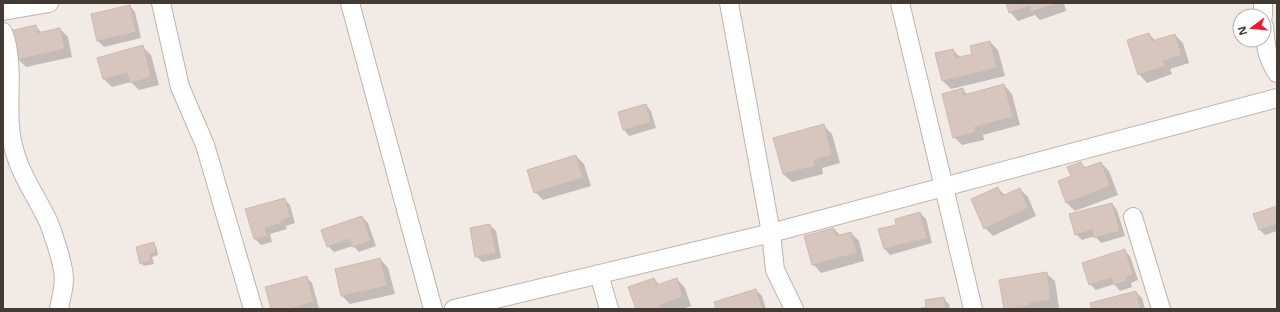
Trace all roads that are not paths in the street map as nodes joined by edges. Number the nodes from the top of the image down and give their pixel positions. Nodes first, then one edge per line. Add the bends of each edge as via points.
1 (49, 3) edge
2 (161, 3) edge
3 (350, 3) edge
4 (729, 3) edge
5 (900, 3) edge
6 (3, 11) edge
7 (3, 32) edge
8 (1266, 48) edge
9 (1277, 73) edge
10 (1277, 98) edge
11 (945, 186) junction
12 (1133, 217) dead end
13 (772, 233) junction
14 (599, 274) junction
15 (59, 309) edge
16 (253, 309) edge
17 (433, 309) edge
18 (454, 309) edge
19 (609, 309) edge
20 (794, 309) edge
21 (973, 309) edge
22 (1161, 309) edge

1 - 6 street
2 - 16 street via 180,87 204,145
3 - 17 street
4 - 13 street
5 - 11 street
7 - 15 street via 7,43 9,121 14,149 25,180 47,217 63,270 64,288
8 - 9 street via 1270,63
10 - 11 street
11 - 13 street
11 - 21 street
12 - 22 street
13 - 14 street
13 - 20 street via 775,270
14 - 18 street
14 - 19 street

